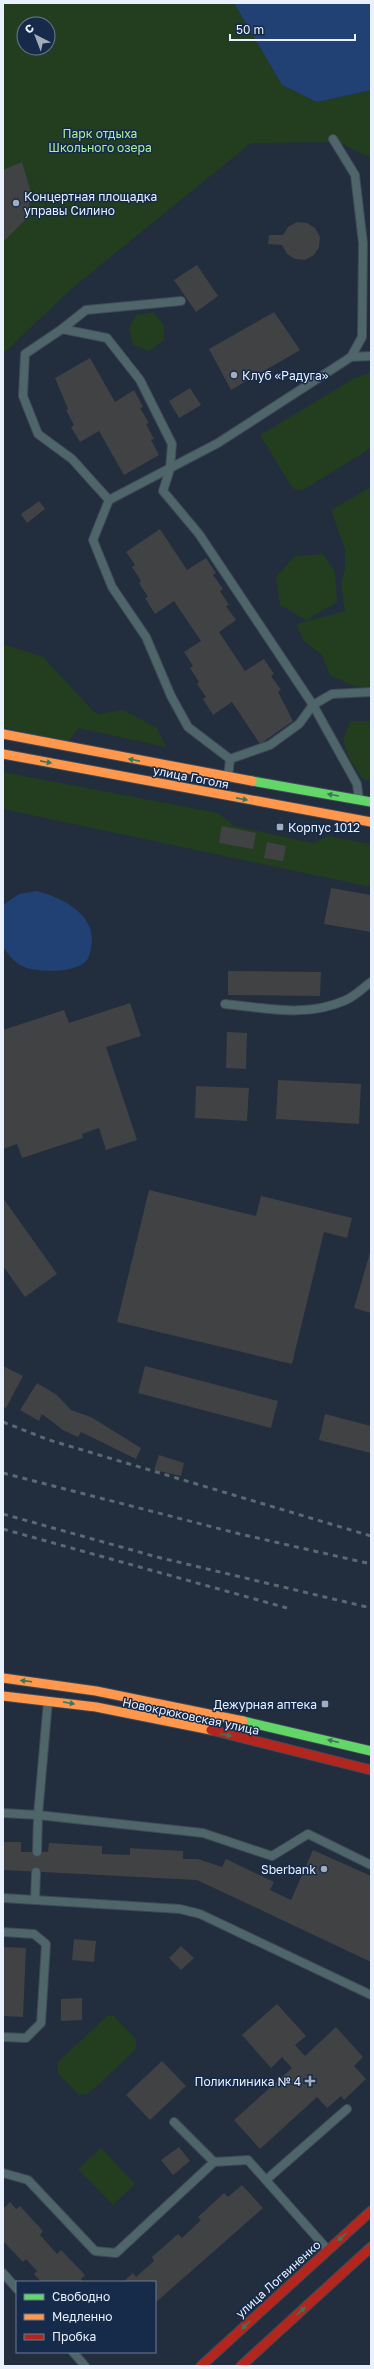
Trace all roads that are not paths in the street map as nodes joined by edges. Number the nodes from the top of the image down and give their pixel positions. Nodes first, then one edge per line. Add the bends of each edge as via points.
1 (333, 139) dead end
2 (181, 301) dead end
3 (62, 329) junction
4 (371, 356) edge
5 (351, 357) junction
6 (170, 469) junction
7 (109, 500) junction
8 (371, 692) edge
9 (312, 705) junction
10 (3, 734) edge
11 (5, 755) edge
12 (230, 759) junction
13 (228, 777) junction
14 (225, 796) junction
15 (371, 802) edge
16 (360, 810) junction
17 (371, 822) edge
18 (371, 982) edge
19 (225, 1004) dead end
20 (3, 1678) edge
21 (50, 1684) junction
22 (3, 1696) edge
23 (48, 1699) junction
24 (371, 1751) edge
25 (371, 1770) edge
26 (3, 1813) edge
27 (38, 1814) junction
28 (37, 1852) dead end
29 (371, 1865) edge
30 (36, 1872) dead end
31 (3, 1898) edge
32 (35, 1900) junction
33 (3, 1932) edge
34 (371, 1995) edge
35 (3, 2037) edge
36 (347, 2109) dead end
37 (174, 2122) dead end
38 (214, 2162) junction
39 (3, 2173) edge
40 (266, 2180) junction
41 (371, 2210) edge
42 (371, 2247) edge
43 (328, 2250) junction
44 (3, 2273) edge
45 (16, 2288) edge
46 (74, 2353) edge
47 (85, 2366) edge
48 (201, 2366) edge
49 (241, 2366) edge

1 - 5 lane via 355,175 363,243 362,337
2 - 3 lane via 86,310
3 - 6 lane via 107,338 140,380 172,444
3 - 7 lane via 25,354 23,396 38,434 72,459
4 - 5 lane
5 - 6 lane via 218,443
6 - 7 lane
6 - 9 lane via 163,491 199,534
7 - 12 lane via 93,540 112,587 146,637 171,696 188,727
8 - 9 lane via 332,694
9 - 12 lane via 299,724 270,745
9 - 16 lane via 357,784
13 -> 10 main road
11 -> 14 main road, улица Гоголя
12 - 13 lane
13 - 14 lane
16 -> 13 main road
14 -> 16 main road, улица Гоголя
15 - 16 main road
16 - 17 main road, улица Гоголя
18 - 19 lane via 347,999 316,1010 286,1011
21 -> 20 main road, Новокрюковская улица
21 - 23 lane
24 -> 21 main road, Новокрюковская улица via 158,1701
22 - 23 main road, Новокрюковская улица
23 -> 25 main road, Новокрюковская улица via 151,1718
23 - 27 lane
26 - 27 lane
27 - 28 lane
27 - 29 lane via 203,1833 272,1856 308,1834
30 - 32 lane
31 - 32 lane
32 - 34 lane via 180,1909 200,1914
33 - 35 lane via 34,1934 46,1944 41,2023 26,2038
36 - 40 lane
37 - 38 lane
38 - 39 lane via 116,2253 95,2251 28,2180
38 - 40 lane via 248,2160
40 - 43 lane
41 -> 43 main road, улица Логвиненко
49 -> 42 main road
43 -> 48 main road, улица Логвиненко
44 - 45 lane
46 - 47 lane

